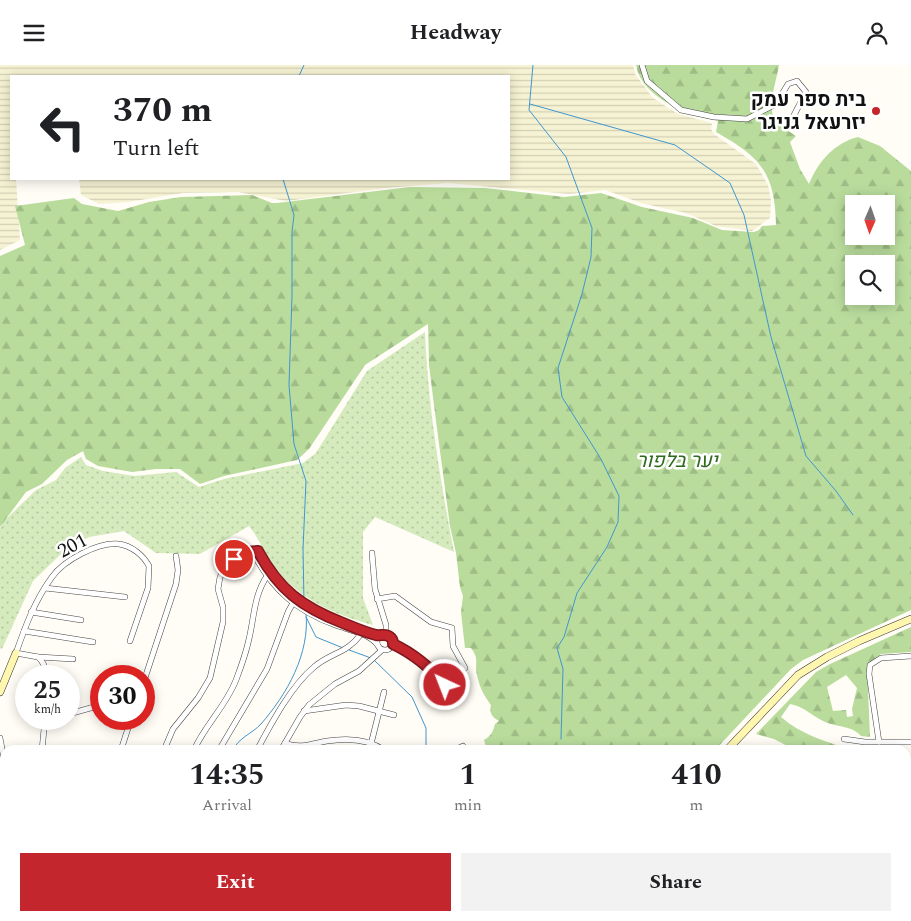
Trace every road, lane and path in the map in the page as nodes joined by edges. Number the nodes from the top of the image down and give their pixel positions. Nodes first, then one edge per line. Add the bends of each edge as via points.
1 (642, 65) edge
2 (792, 119) dead end
3 (256, 552) junction
4 (372, 553) dead end
5 (176, 556) dead end
6 (267, 576) junction
7 (45, 588) junction
8 (125, 597) dead end
9 (377, 599) junction
10 (297, 604) junction
11 (32, 612) junction
12 (317, 615) junction
13 (911, 619) edge
14 (81, 620) dead end
15 (24, 631) junction
16 (361, 635) junction
17 (384, 635) junction
18 (130, 641) dead end
19 (93, 642) dead end
20 (377, 644) junction
21 (393, 644) junction
22 (382, 650) junction
23 (16, 653) junction
24 (911, 656) edge
25 (38, 657) junction
26 (73, 659) dead end
27 (44, 665) edge
28 (149, 665) edge
29 (465, 668) dead end
30 (0, 692) edge
31 (384, 692) dead end
32 (452, 693) dead end
33 (304, 711) junction
34 (380, 711) junction
35 (394, 715) dead end
36 (44, 730) edge
37 (127, 730) edge
38 (844, 739) dead end
39 (911, 741) edge
40 (879, 742) junction
41 (284, 743) joint
42 (370, 743) junction
43 (42, 745) edge
44 (123, 745) edge
45 (166, 745) edge
46 (197, 745) edge
47 (222, 745) edge
48 (260, 745) edge
49 (293, 745) edge
50 (310, 745) edge
51 (374, 745) edge
52 (732, 745) edge

1 - 2 street via 647,81 681,109 714,117 747,119 776,104 788,84 797,81 806,92
3 - 6 street
3 - 10 street
3 - 45 street via 244,552 228,564 220,577 218,589 223,622 210,678 173,729
4 - 9 street
5 - 28 street via 176,584
6 - 10 street via 280,593
6 - 46 street via 261,585 236,681
7 - 8 street
7 - 11 street, 201
7 - 18 street, 201 via 62,565 90,550 118,544 139,553 149,566 150,575
9 - 17 street via 386,625
9 - 29 street via 395,596 431,622 452,628 453,646
10 - 12 street
10 - 47 street via 288,612 267,669
11 - 14 street
11 - 15 street, 201
12 - 16 street
12 - 17 street
13 - 52 main road via 859,641 798,675
15 - 19 street
15 - 23 street, 201
16 - 20 street
16 - 48 street via 351,647 308,673 280,710
17 - 20 street
17 - 21 street via 391,637
20 - 22 street
21 - 22 street
21 - 32 street via 426,664
22 - 33 street via 359,671 322,692
23 - 25 street
23 - 30 main road, 201
24 - 40 street via 881,658 870,665
25 - 26 street
25 - 27 street
31 - 34 street
33 - 34 street via 346,705
33 - 41 street
34 - 35 street
34 - 42 street
36 - 43 street
37 - 44 street
38 - 40 street
39 - 40 street
41 - 49 street
42 - 50 street via 348,739
42 - 51 street

